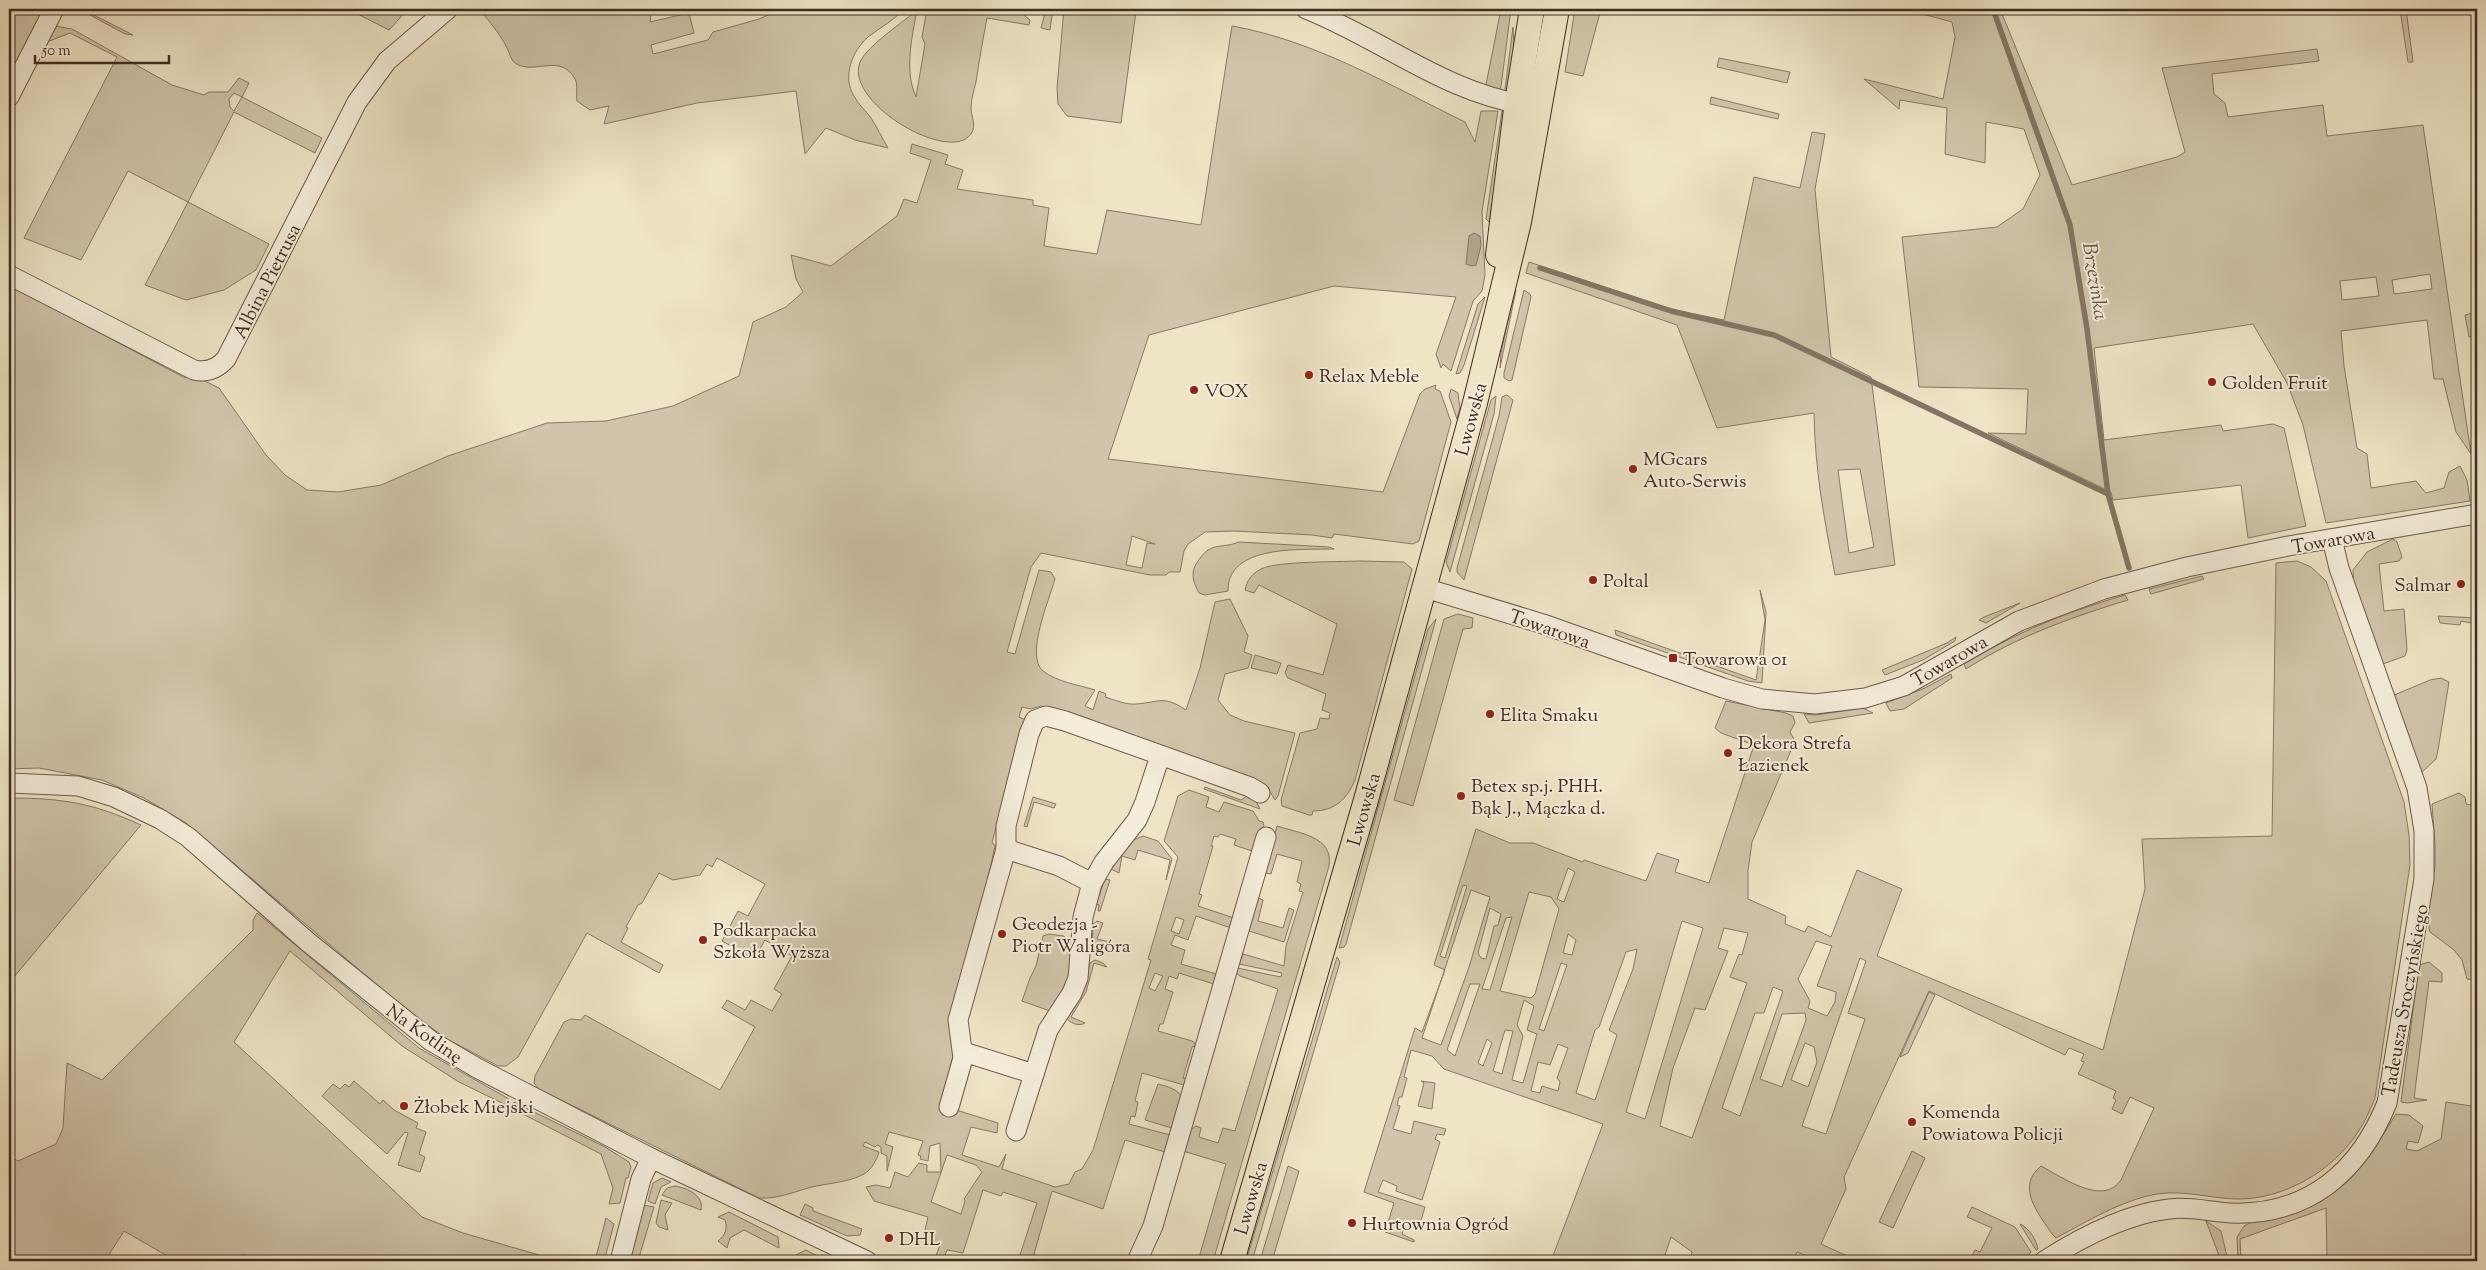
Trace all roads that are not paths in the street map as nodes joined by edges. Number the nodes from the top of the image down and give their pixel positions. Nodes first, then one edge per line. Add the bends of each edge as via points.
1 (54, 9) edge
2 (448, 9) edge
3 (1306, 9) edge
4 (1532, 9) edge
5 (1557, 9) edge
6 (9, 97) edge
7 (1528, 106) junction
8 (9, 275) edge
9 (2477, 514) edge
10 (2332, 539) junction
11 (1425, 588) junction
12 (1160, 756) junction
13 (9, 783) edge
14 (1260, 793) dead end
15 (1266, 837) dead end
16 (1006, 849) junction
17 (1092, 883) junction
18 (964, 1052) junction
19 (1034, 1074) junction
20 (949, 1107) dead end
21 (1016, 1131) dead end
22 (651, 1158) junction
23 (620, 1261) edge
24 (867, 1261) edge
25 (1137, 1261) edge
26 (1232, 1261) edge
27 (2044, 1261) edge

1 - 6 street
2 - 8 street, Albina Pietrusa via 387,61 357,102 226,359 219,366 194,370
3 - 7 street via 1371,39 1440,79
4 - 7 main road, Lwowska
5 - 7 main road, Lwowska
7 - 11 main road, Lwowska via 1486,355
9 - 10 street, Towarowa
10 - 11 street, Towarowa via 2187,567 2104,589 2020,621 1904,686 1865,698 1815,704 1762,699 1723,688 1543,624
10 - 27 street, Tadeusza Sroczyńskiego via 2339,568 2417,788 2424,831 2424,879 2389,1096 2384,1109 2355,1161 2326,1186 2299,1200 2251,1212 2184,1208 2152,1212 2097,1232
11 - 26 main road, Lwowska
12 - 14 street
12 - 16 street via 1065,721 1046,716 1038,718 1028,734 1006,826
12 - 17 street via 1137,820
13 - 22 street, Na Kotlinę via 78,786 114,797 160,819 188,837 308,942 431,1041
15 - 25 street via 1153,1226
16 - 17 street via 1059,866
16 - 18 street via 958,1020
17 - 19 street via 1083,917 1078,978 1048,1030
18 - 19 street
18 - 20 street
19 - 21 street
22 - 23 street via 641,1179
22 - 24 street, Na Kotlinę

